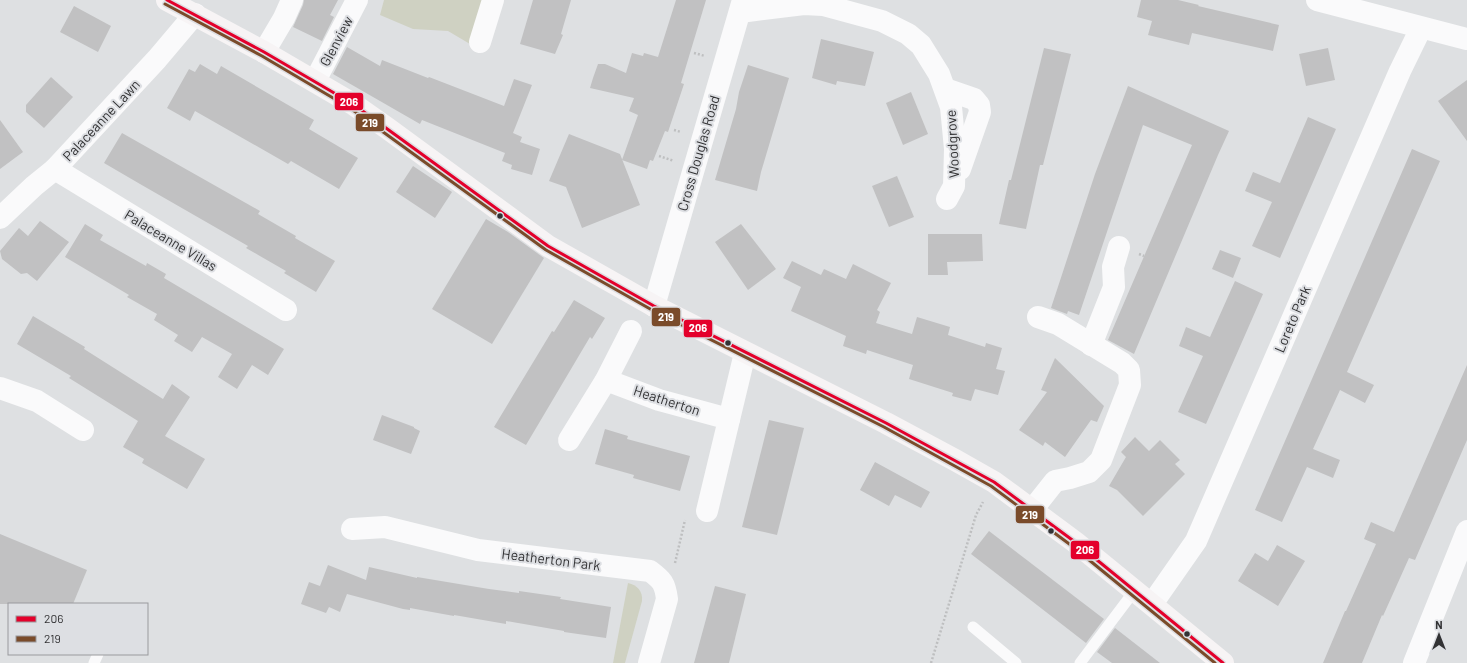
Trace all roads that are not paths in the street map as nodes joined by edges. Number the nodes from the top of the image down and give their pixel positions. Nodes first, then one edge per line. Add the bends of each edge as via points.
1 (167, 0) edge
2 (292, 0) edge
3 (357, 0) edge
4 (493, 0) edge
5 (1317, 0) edge
6 (741, 6) edge
7 (195, 14) junction
8 (1421, 28) junction
9 (1467, 39) edge
10 (480, 42) dead end
11 (264, 52) junction
12 (315, 82) junction
13 (55, 169) junction
14 (950, 192) dead end
15 (0, 218) edge
16 (1119, 248) dead end
17 (654, 306) junction
18 (286, 310) dead end
19 (1038, 317) dead end
20 (630, 331) dead end
21 (1091, 345) junction
22 (745, 353) junction
23 (606, 380) junction
24 (0, 388) edge
25 (729, 419) junction
26 (82, 430) dead end
27 (569, 440) dead end
28 (1032, 510) junction
29 (707, 511) dead end
30 (352, 529) dead end
31 (1467, 531) edge
32 (1135, 590) junction
33 (1152, 604) junction
34 (973, 627) dead end
35 (649, 663) edge
36 (1016, 663) edge
37 (1080, 663) edge
38 (1223, 663) edge
39 (1414, 663) edge

1 - 7 main road
2 - 11 street
3 - 12 street, Glenview
4 - 10 street
5 - 8 street
6 - 14 street, Woodgrove via 804,4 830,7 882,21 908,34 920,45 939,74 951,107 955,149
6 - 17 street, Cross Douglas Road
7 - 11 main road
7 - 13 street, Palaceanne Lawn via 158,59
8 - 9 street
8 - 33 street, Loreto Park via 1196,541
11 - 12 main road
12 - 17 main road via 388,128 548,246
13 - 15 street, Palaceanne Lawn
13 - 18 street, Palaceanne Villas
16 - 21 street via 1113,267 1114,287
17 - 22 main road
19 - 21 street via 1058,324
20 - 23 street
21 - 28 street via 1130,370 1130,385 1101,460 1089,472 1054,481
22 - 25 street
22 - 28 main road via 955,460 994,482
23 - 25 street, Heatherton via 659,400
23 - 27 street
24 - 26 street via 37,401
25 - 29 street
28 - 32 main road
30 - 35 street, Heatherton Park via 385,527 478,550 650,571 662,580 667,599
31 - 39 street
32 - 33 main road
32 - 37 lane
33 - 38 main road
34 - 36 lane

